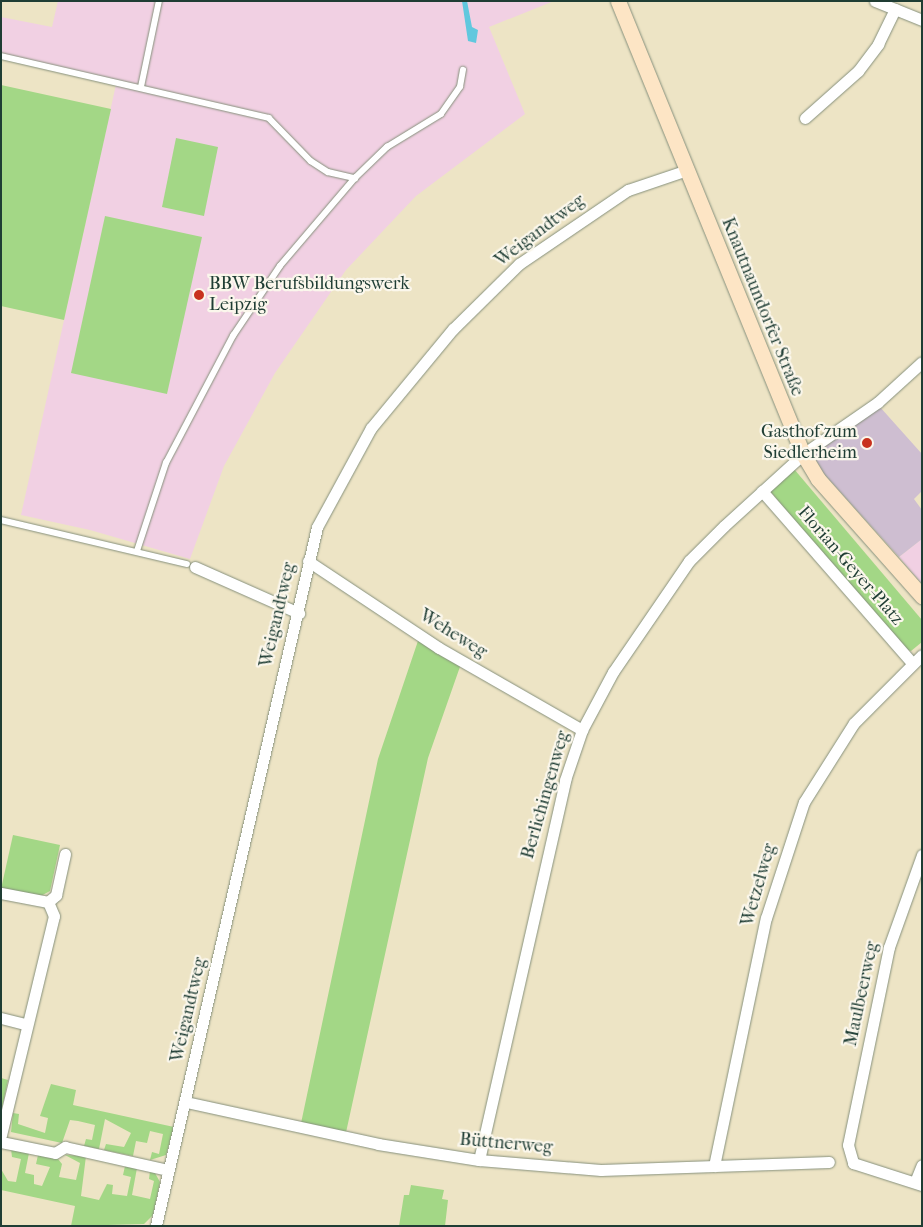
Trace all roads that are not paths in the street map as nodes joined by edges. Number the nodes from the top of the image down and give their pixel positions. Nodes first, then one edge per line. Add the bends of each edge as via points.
1 (159, 1) edge
2 (618, 1) edge
3 (875, 1) edge
4 (895, 9) junction
5 (922, 20) edge
6 (1, 56) edge
7 (463, 70) dead end
8 (141, 86) junction
9 (805, 118) dead end
10 (687, 170) junction
11 (355, 178) junction
12 (922, 362) edge
13 (803, 454) junction
14 (762, 491) junction
15 (1, 520) edge
16 (137, 551) junction
17 (308, 561) junction
18 (191, 565) joint
19 (922, 596) edge
20 (300, 614) junction
21 (922, 654) edge
22 (912, 663) junction
23 (582, 730) junction
24 (65, 854) dead end
25 (922, 854) edge
26 (1, 893) edge
27 (48, 902) junction
28 (1, 1018) edge
29 (25, 1024) junction
30 (186, 1102) junction
31 (1, 1135) edge
32 (1, 1142) edge
33 (479, 1160) junction
34 (829, 1162) dead end
35 (922, 1165) edge
36 (714, 1166) junction
37 (168, 1170) junction
38 (918, 1184) edge
39 (156, 1225) edge

1 - 8 lane
2 - 10 main road, Knautnaundorfer Straße
3 - 4 street
4 - 5 street
4 - 9 street via 878,44 858,71
6 - 8 lane
7 - 11 lane via 460,87 442,114 387,147
8 - 11 lane via 269,118 311,161 328,172
10 - 13 main road, Knautnaundorfer Straße
10 - 17 street, Weigandtweg via 628,190 579,220 519,264 453,329 371,428 317,527
11 - 16 lane via 280,266 232,336 166,463
12 - 13 street, Berlichingenweg via 878,402
13 - 14 street, Berlichingenweg
13 - 19 main road, Knautnaundorfer Straße via 818,479
14 - 22 street, Florian-Geyer-Platz
14 - 23 street, Berlichingenweg via 689,562 646,620
15 - 16 lane
16 - 18 lane
17 - 20 street, Weigandtweg
17 - 23 street, Weheweg via 439,648
18 - 20 street
20 - 30 street, Weigandtweg via 256,780
21 - 22 street, Wetzelweg
22 - 36 street, Wetzelweg via 854,723 804,802 766,918
23 - 33 street, Berlichingenweg via 550,834
24 - 27 street via 56,895
25 - 38 street, Maulbeerweg via 889,947 848,1144 853,1163
26 - 27 street
27 - 29 street via 54,916 32,1015
28 - 29 street
29 - 31 street
30 - 33 street, Büttnerweg via 378,1144
30 - 37 street, Weigandtweg
32 - 37 street via 56,1153 65,1147
33 - 36 street, Büttnerweg via 601,1170
34 - 36 street, Büttnerweg
35 - 38 street
37 - 39 street, Weigandtweg

